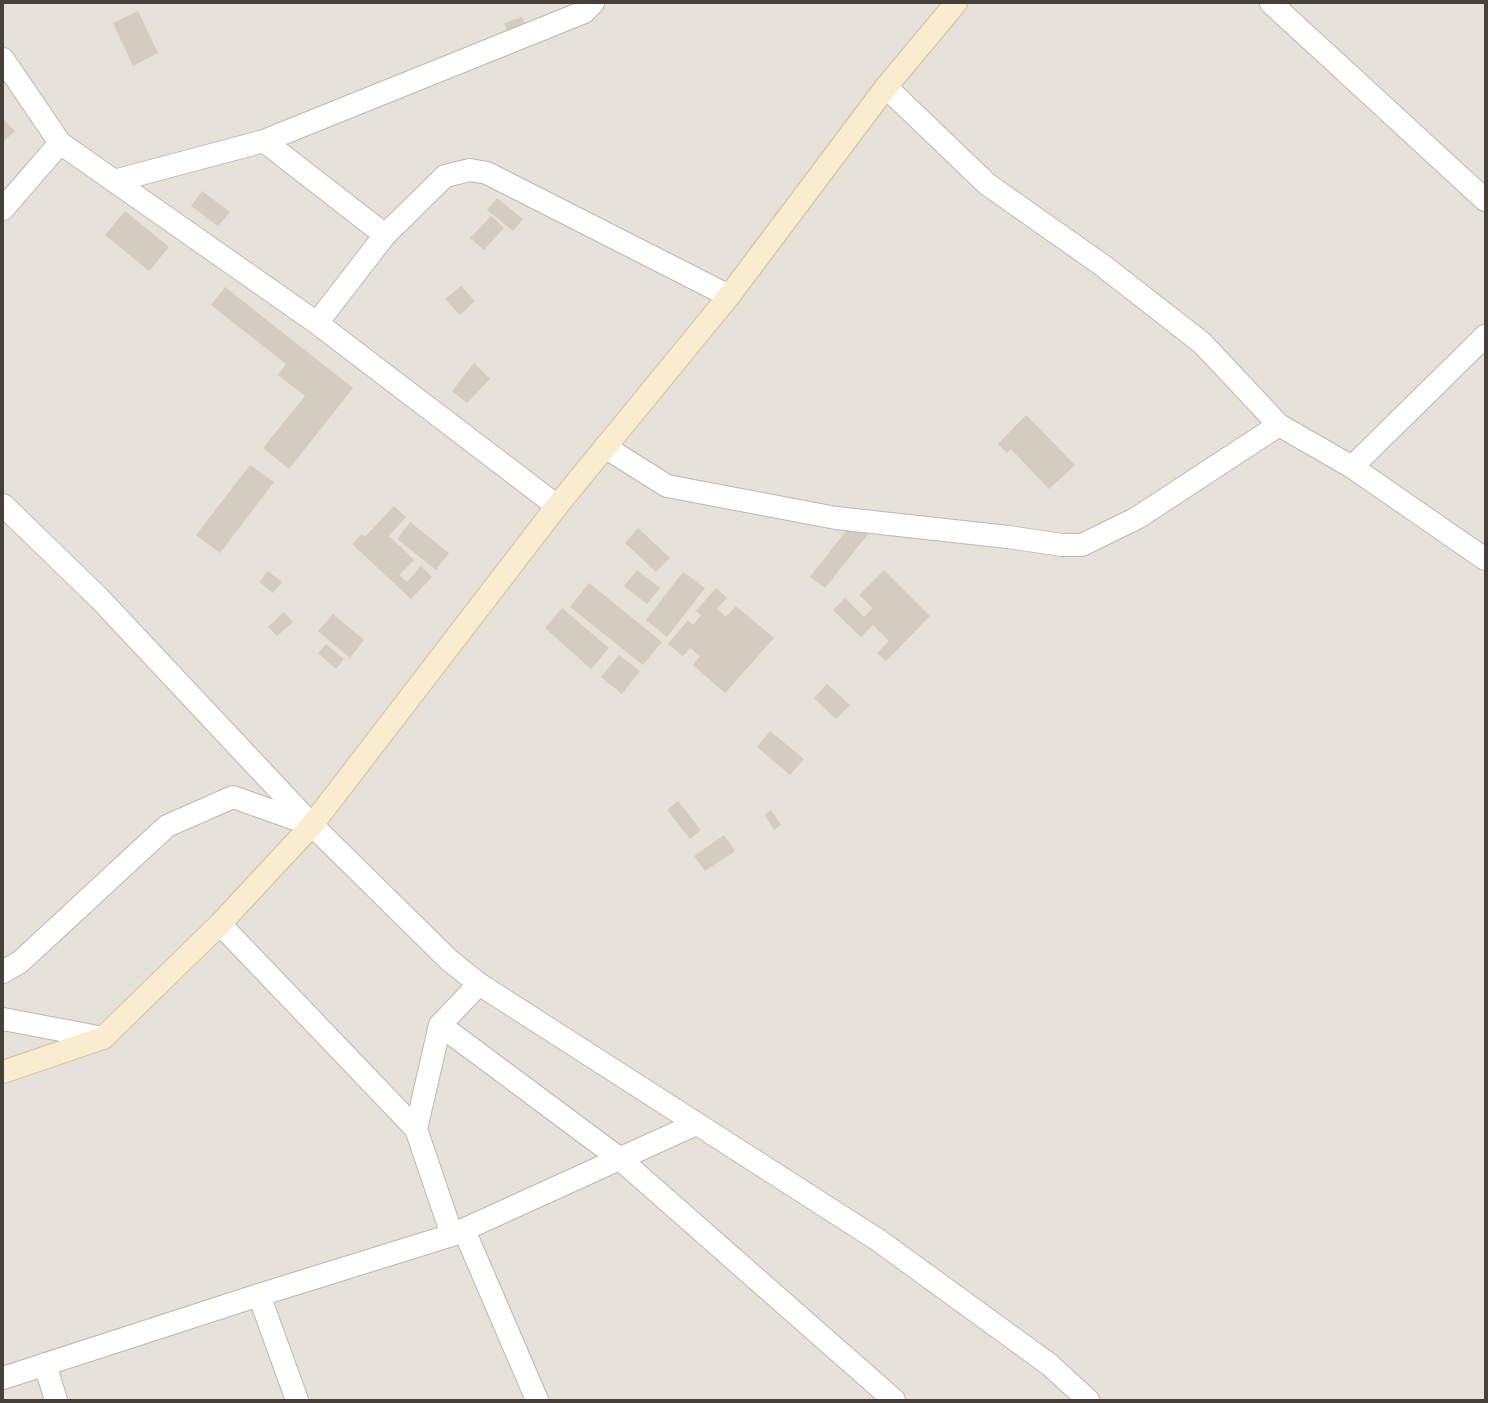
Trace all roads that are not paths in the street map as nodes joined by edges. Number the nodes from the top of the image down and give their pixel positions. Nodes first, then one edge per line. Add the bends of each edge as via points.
1 (593, 3) edge
2 (956, 3) edge
3 (1271, 3) edge
4 (3, 59) edge
5 (886, 87) junction
6 (264, 141) junction
7 (60, 143) junction
8 (114, 181) junction
9 (1485, 200) edge
10 (3, 209) edge
11 (385, 235) junction
12 (729, 296) junction
13 (317, 323) junction
14 (1485, 336) edge
15 (1279, 425) junction
16 (605, 447) junction
17 (1352, 467) junction
18 (3, 505) edge
19 (557, 506) junction
20 (1485, 559) edge
21 (312, 825) junction
22 (220, 924) junction
23 (3, 972) edge
24 (479, 984) junction
25 (3, 1019) edge
26 (440, 1025) junction
27 (103, 1038) junction
28 (3, 1072) edge
29 (696, 1124) junction
30 (416, 1129) junction
31 (620, 1158) junction
32 (458, 1233) junction
33 (259, 1295) junction
34 (45, 1364) junction
35 (3, 1378) edge
36 (56, 1400) edge
37 (298, 1400) edge
38 (537, 1400) edge
39 (894, 1400) edge
40 (1088, 1400) edge

1 - 6 street via 584,12
2 - 5 main road
3 - 9 street
4 - 7 street
5 - 12 main road
5 - 15 street via 987,184 1102,265 1202,344
6 - 8 street
6 - 11 street
7 - 8 street
7 - 10 street
8 - 13 street
11 - 12 street via 445,176 470,170 487,173
11 - 13 street
12 - 16 main road
13 - 19 street
14 - 17 street
15 - 16 street via 1137,518 1082,545 1062,545 836,518 667,486
15 - 17 street
16 - 19 main road
17 - 20 street
18 - 21 street via 99,598
19 - 21 main road
21 - 22 main road
21 - 23 street via 233,797 167,826 20,962
21 - 24 street via 449,960
22 - 27 main road
22 - 30 street
24 - 26 street
24 - 29 street
25 - 27 street
26 - 30 street
26 - 31 street
27 - 28 main road
29 - 31 street
29 - 40 street via 878,1240 1050,1365
30 - 32 street
31 - 32 street
31 - 39 street
32 - 33 street
32 - 38 street
33 - 34 street
33 - 37 street
34 - 35 street
34 - 36 street

